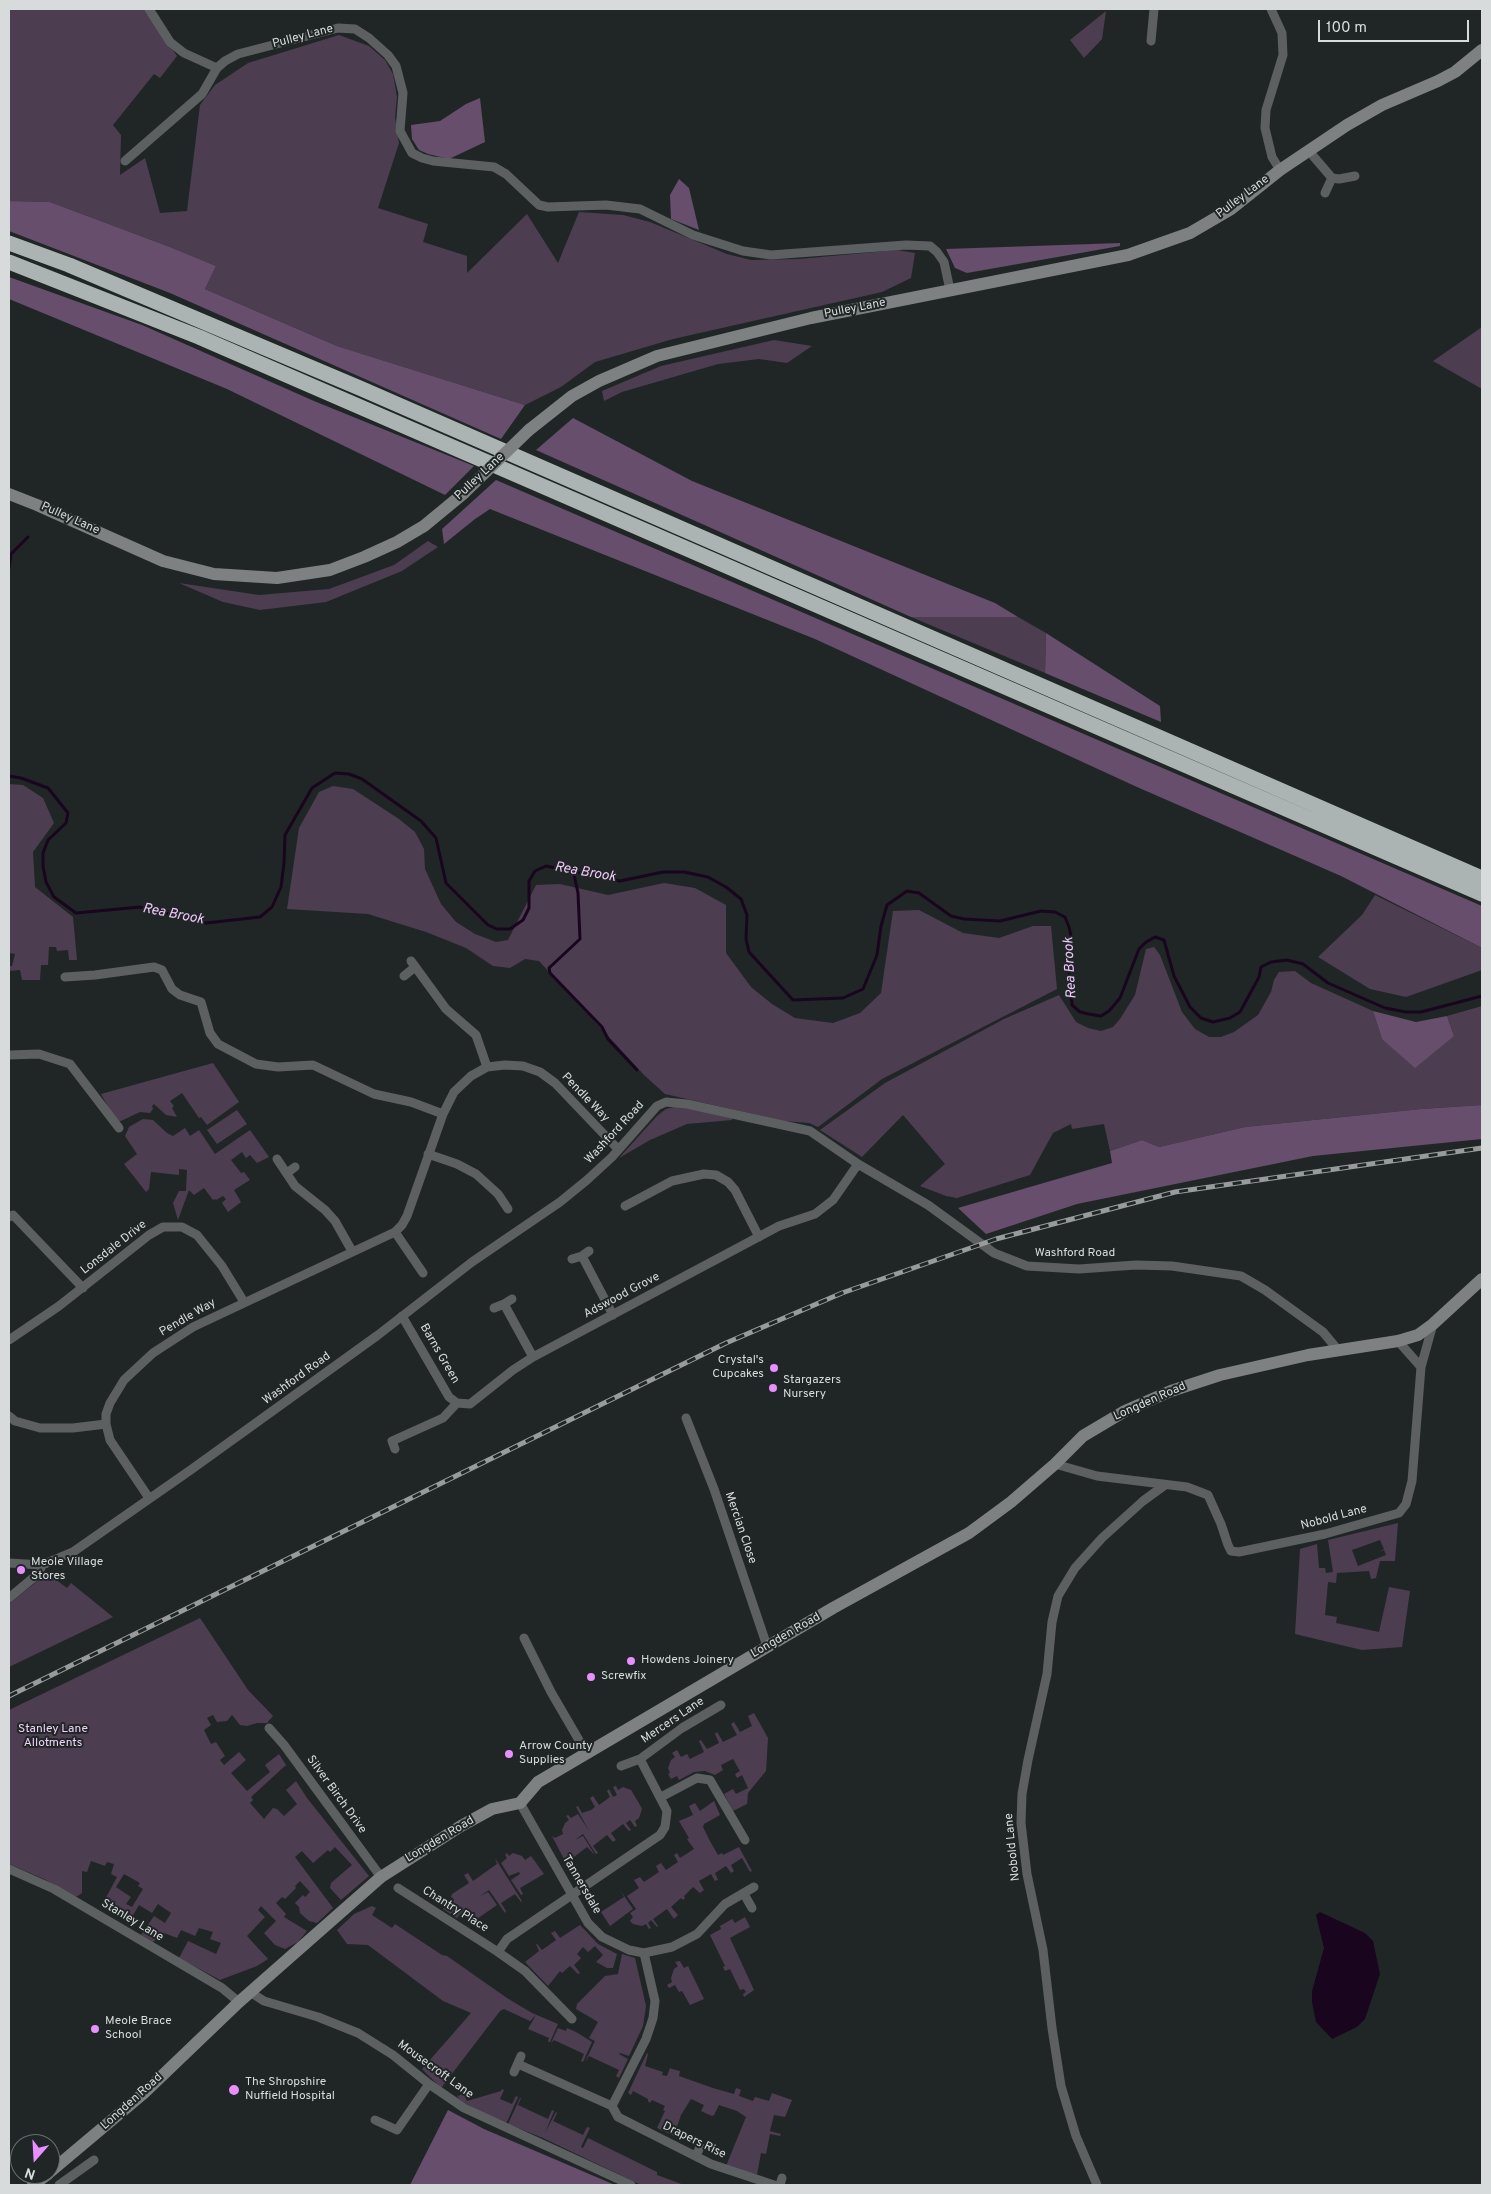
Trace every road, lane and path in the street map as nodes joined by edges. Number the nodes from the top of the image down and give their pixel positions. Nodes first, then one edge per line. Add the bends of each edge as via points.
1 (149, 9) edge
2 (1154, 9) edge
3 (1272, 9) edge
4 (1151, 40) dead end
5 (1482, 50) edge
6 (217, 68) junction
7 (1308, 150) junction
8 (125, 161) dead end
9 (1280, 170) junction
10 (1355, 176) dead end
11 (1332, 178) junction
12 (1325, 193) dead end
13 (9, 243) edge
14 (9, 262) edge
15 (950, 290) junction
16 (9, 494) edge
17 (1482, 878) edge
18 (1482, 894) edge
19 (404, 976) dead end
20 (65, 977) dead end
21 (9, 1055) edge
22 (487, 1067) junction
23 (443, 1114) junction
24 (118, 1128) dead end
25 (618, 1149) junction
26 (428, 1154) junction
27 (277, 1159) dead end
28 (858, 1164) junction
29 (295, 1166) dead end
30 (287, 1173) junction
31 (629, 1201) dead end
32 (20, 1208) dead end
33 (508, 1208) dead end
34 (11, 1216) edge
35 (395, 1232) junction
36 (760, 1237) junction
37 (352, 1251) junction
38 (424, 1257) dead end
39 (572, 1259) dead end
40 (416, 1263) junction
41 (423, 1273) dead end
42 (1482, 1279) edge
43 (83, 1288) junction
44 (244, 1302) junction
45 (494, 1308) dead end
46 (613, 1315) junction
47 (402, 1316) junction
48 (1433, 1324) junction
49 (9, 1340) edge
50 (1398, 1341) junction
51 (1338, 1350) junction
52 (533, 1358) junction
53 (1421, 1367) junction
54 (457, 1403) junction
55 (9, 1416) edge
56 (686, 1418) dead end
57 (106, 1424) junction
58 (391, 1442) dead end
59 (1055, 1464) junction
60 (1165, 1485) junction
61 (149, 1498) junction
62 (9, 1563) edge
63 (42, 1565) junction
64 (9, 1598) edge
65 (524, 1638) dead end
66 (767, 1646) junction
67 (721, 1705) dead end
68 (269, 1728) dead end
69 (586, 1754) junction
70 (640, 1759) junction
71 (621, 1766) dead end
72 (661, 1797) junction
73 (520, 1803) junction
74 (745, 1840) dead end
75 (9, 1869) edge
76 (381, 1877) junction
77 (754, 1887) dead end
78 (398, 1888) dead end
79 (744, 1894) junction
80 (572, 1896) junction
81 (752, 1908) dead end
82 (498, 1952) junction
83 (644, 1953) junction
84 (250, 1992) junction
85 (239, 2002) junction
86 (572, 2019) dead end
87 (518, 2064) dead end
88 (429, 2084) junction
89 (612, 2106) junction
90 (375, 2120) dead end
91 (700, 2147) dead end
92 (696, 2156) junction
93 (94, 2160) dead end
94 (60, 2164) edge
95 (59, 2185) edge
96 (631, 2185) edge
97 (774, 2185) edge
98 (1097, 2185) edge

1 - 6 street via 170,42 184,53
2 - 4 street
3 - 9 street via 1282,33 1283,55 1266,110 1265,128 1272,157
5 - 7 street, Pulley Lane via 1455,72 1346,124
6 - 8 street, Pulley Lane via 202,94
6 - 15 street, Pulley Lane via 238,54 338,28 355,29 388,55 396,66 403,93 400,131 412,153 422,158 494,167 539,205 606,205 640,209 693,235 743,251 771,255 930,246 944,262
7 - 9 street, Pulley Lane
7 - 11 street
9 - 15 street, Pulley Lane via 1231,208 1189,234 1128,255
10 - 11 street
11 - 12 street
13 - 17 highway via 68,264 371,392
14 - 18 highway via 199,337
15 - 16 street, Pulley Lane, bridge via 811,318 657,356 599,381 572,396 529,430 464,493 424,526 364,558 330,570 277,578 214,574 163,561
19 - 22 street via 413,964 446,1009 476,1034
20 - 23 street via 154,967 162,970 176,992 201,1002 210,1033 218,1044 256,1064 278,1067 313,1064 374,1094 411,1102
21 - 24 street via 39,1054 70,1064
22 - 23 street, Pendle Way via 454,1092
22 - 25 street, Pendle Way via 523,1066 540,1072 555,1083
23 - 26 street, Pendle Way
25 - 28 street, Washford Road via 657,1106 675,1102 810,1131
25 - 47 street, Washford Road via 560,1202 472,1262
26 - 33 street via 476,1174 501,1191
26 - 35 street, Pendle Way via 407,1216
27 - 30 street
28 - 36 street, Adswood Grove via 825,1207
28 - 51 street, Washford Road via 928,1205 994,1253 1027,1266 1079,1269 1172,1266 1241,1276 1323,1332
29 - 30 street
30 - 37 street via 295,1186 335,1221
31 - 36 street via 672,1180 716,1175 735,1190
32 - 34 street
34 - 43 street
35 - 37 street, Pendle Way
35 - 40 street
36 - 46 street, Adswood Grove
37 - 44 street, Pendle Way
38 - 40 street
39 - 46 street via 585,1253
40 - 41 street
42 - 48 street, Longden Road
43 - 44 street, Lonsdale Drive via 149,1235 163,1226 172,1226 197,1235 222,1266
43 - 49 street, Lonsdale Drive
44 - 57 street, Pendle Way via 193,1326 153,1353 124,1380 110,1403
45 - 52 street via 508,1301
46 - 52 street, Adswood Grove
47 - 54 street, Barns Green via 449,1397
47 - 61 street, Washford Road
48 - 50 street, Longden Road via 1418,1335
48 - 53 street, Nobold Lane
50 - 51 street, Longden Road
50 - 53 street
51 - 59 street, Longden Road via 1220,1375 1171,1391 1125,1411 1082,1436
52 - 54 street, Adswood Grove via 470,1404
53 - 60 street, Nobold Lane via 1412,1481 1406,1504 1399,1513 1324,1534 1239,1552 1231,1551 1208,1495 1186,1487
54 - 58 street, Adswood Grove via 443,1418
55 - 57 street via 40,1428
56 - 66 street, Mercian Close
57 - 61 street via 110,1440
59 - 60 street, Nobold Lane via 1097,1476
59 - 66 street, Longden Road via 1012,1502 969,1533
60 - 98 street, Nobold Lane via 1102,1538 1075,1568 1058,1596 1047,1674 1022,1794 1021,1823 1027,1874 1043,1950 1061,2086 1076,2136
61 - 63 street, Washford Road via 73,1552
62 - 63 street
63 - 64 street, Washford Road via 39,1573
65 - 69 street
66 - 69 street, Longden Road
67 - 70 street, Mercers Lane
68 - 76 street, Silver Birch Drive
69 - 73 street, Longden Road via 538,1782
70 - 71 street, Mercers Lane
70 - 72 street, Mercers Lane
72 - 74 street via 697,1778 710,1780
72 - 80 street, Mercers Lane via 667,1811 665,1827 660,1835
73 - 76 street, Longden Road via 492,1809
73 - 80 street, Tannersdale
75 - 85 street, Stanley Lane via 71,1899 222,1988
76 - 84 street, Longden Road
77 - 79 street, Tannersdale
78 - 82 street, Chantry Place
79 - 81 street
79 - 83 street, Tannersdale via 716,1911 697,1934 672,1947
80 - 82 street via 507,1939
80 - 83 street, Tannersdale via 597,1934 613,1944
82 - 86 street, Chantry Place via 525,1971
83 - 89 street via 655,2000 653,2018
84 - 85 street, Longden Road
84 - 88 street, Mousecroft Lane via 264,2000 358,2033 393,2055
85 - 94 street, Longden Road via 144,2093
87 - 89 street, Drapers Rise
88 - 90 street via 398,2134
88 - 96 street, Mousecroft Lane via 464,2108
89 - 92 street, Drapers Rise via 618,2117
91 - 92 street
92 - 97 street, Drapers Rise
93 - 95 street

